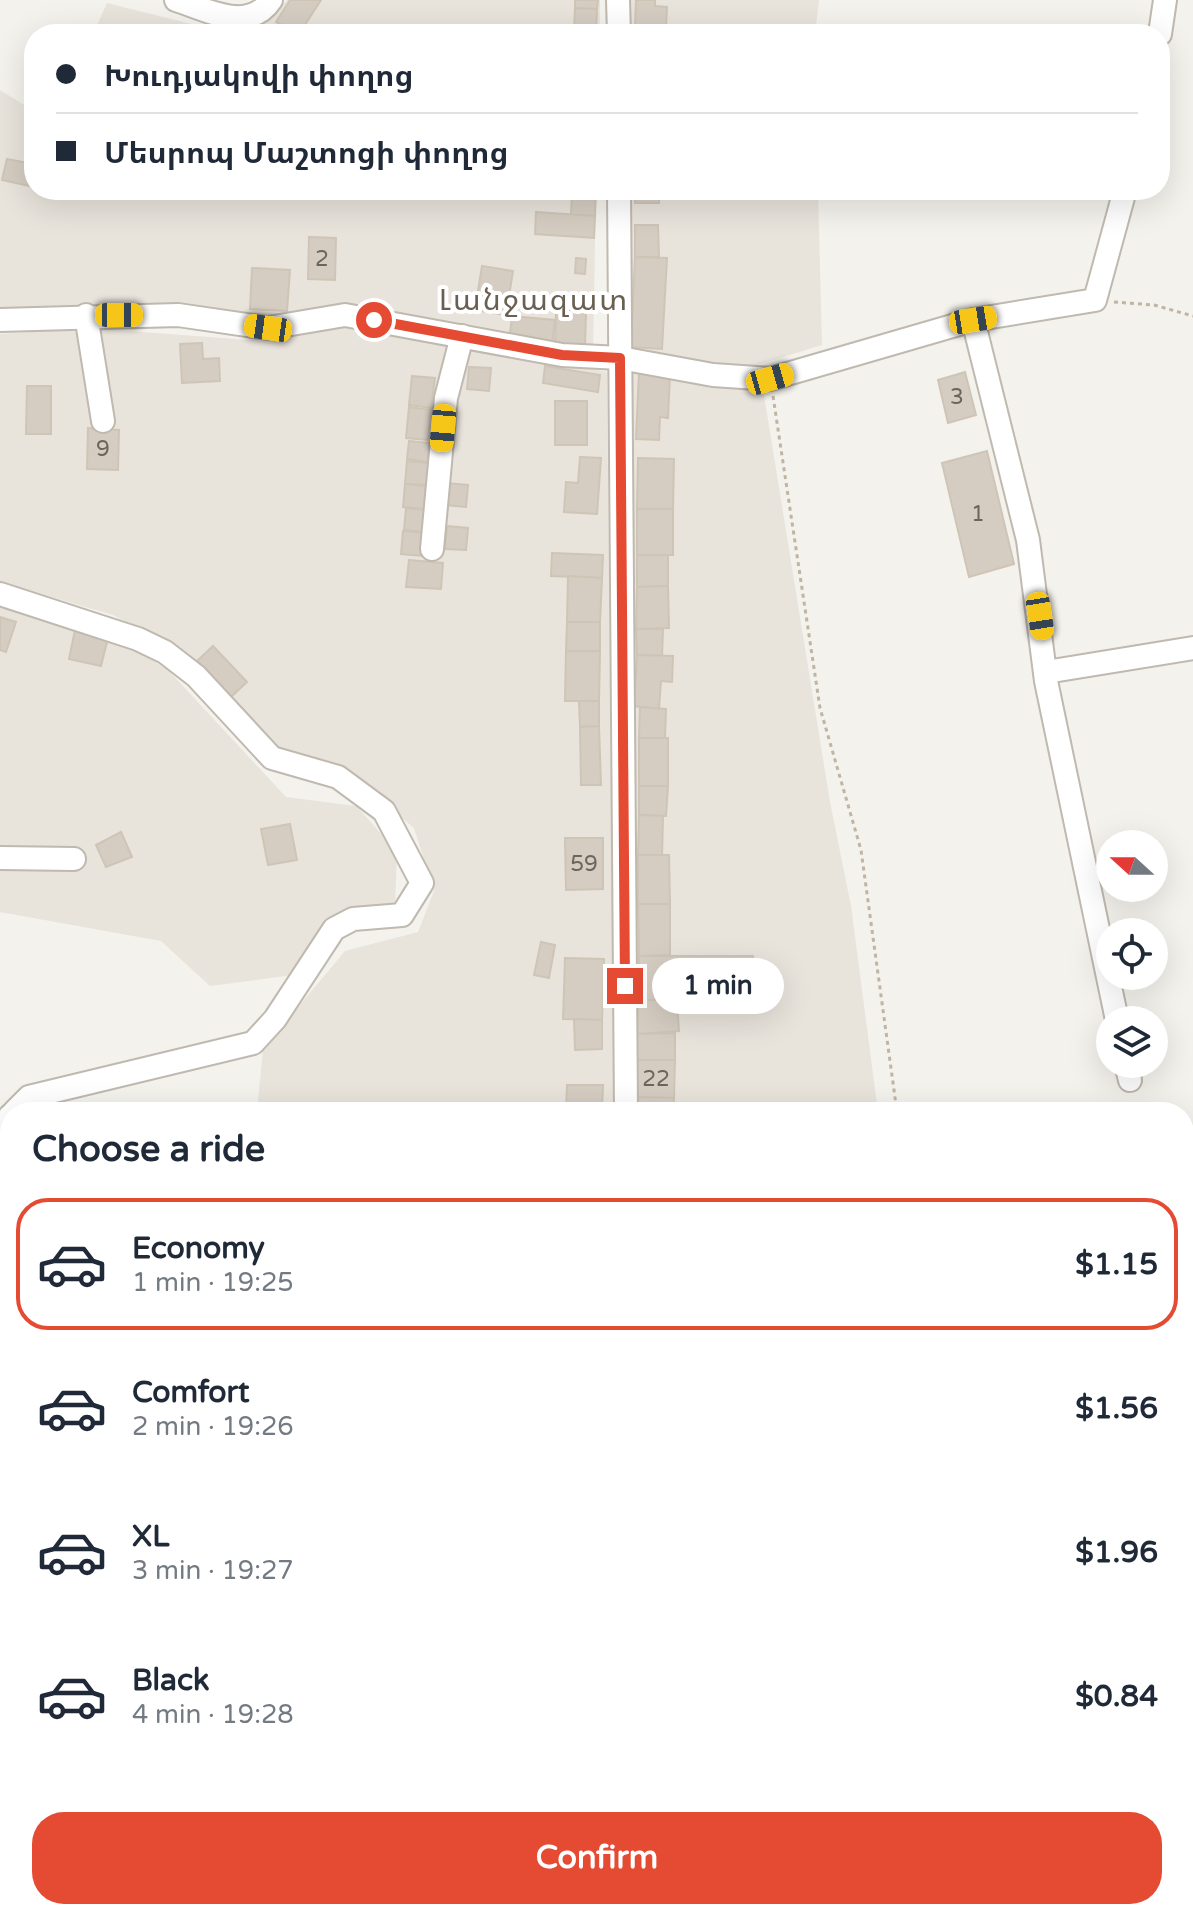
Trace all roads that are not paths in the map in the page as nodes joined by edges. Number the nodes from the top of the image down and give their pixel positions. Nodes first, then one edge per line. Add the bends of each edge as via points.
1 (176, 0) edge
2 (271, 0) edge
3 (618, 0) edge
4 (1165, 0) edge
5 (619, 24) edge
6 (1161, 24) edge
7 (619, 200) edge
8 (1122, 200) edge
9 (86, 315) junction
10 (0, 320) edge
11 (973, 320) junction
12 (462, 336) junction
13 (620, 358) junction
14 (103, 421) dead end
15 (432, 549) dead end
16 (0, 594) edge
17 (1193, 648) edge
18 (1046, 672) junction
19 (0, 858) edge
20 (74, 859) dead end
21 (1114, 1006) edge
22 (24, 1102) edge
23 (626, 1102) edge

1 - 2 street via 241,19 262,12
3 - 5 street
4 - 6 street
7 - 13 street
8 - 11 street via 1095,300
9 - 10 street
9 - 12 street via 178,315 268,328 345,315
9 - 14 street
11 - 13 street via 770,379
11 - 18 street via 1028,540
12 - 13 street via 562,355
12 - 15 street via 446,398
13 - 23 street
16 - 22 street via 165,652 196,676 272,758 338,777 384,811 422,883 402,915 353,919 334,929 275,1019 253,1043
17 - 18 street
18 - 21 street
19 - 20 street

